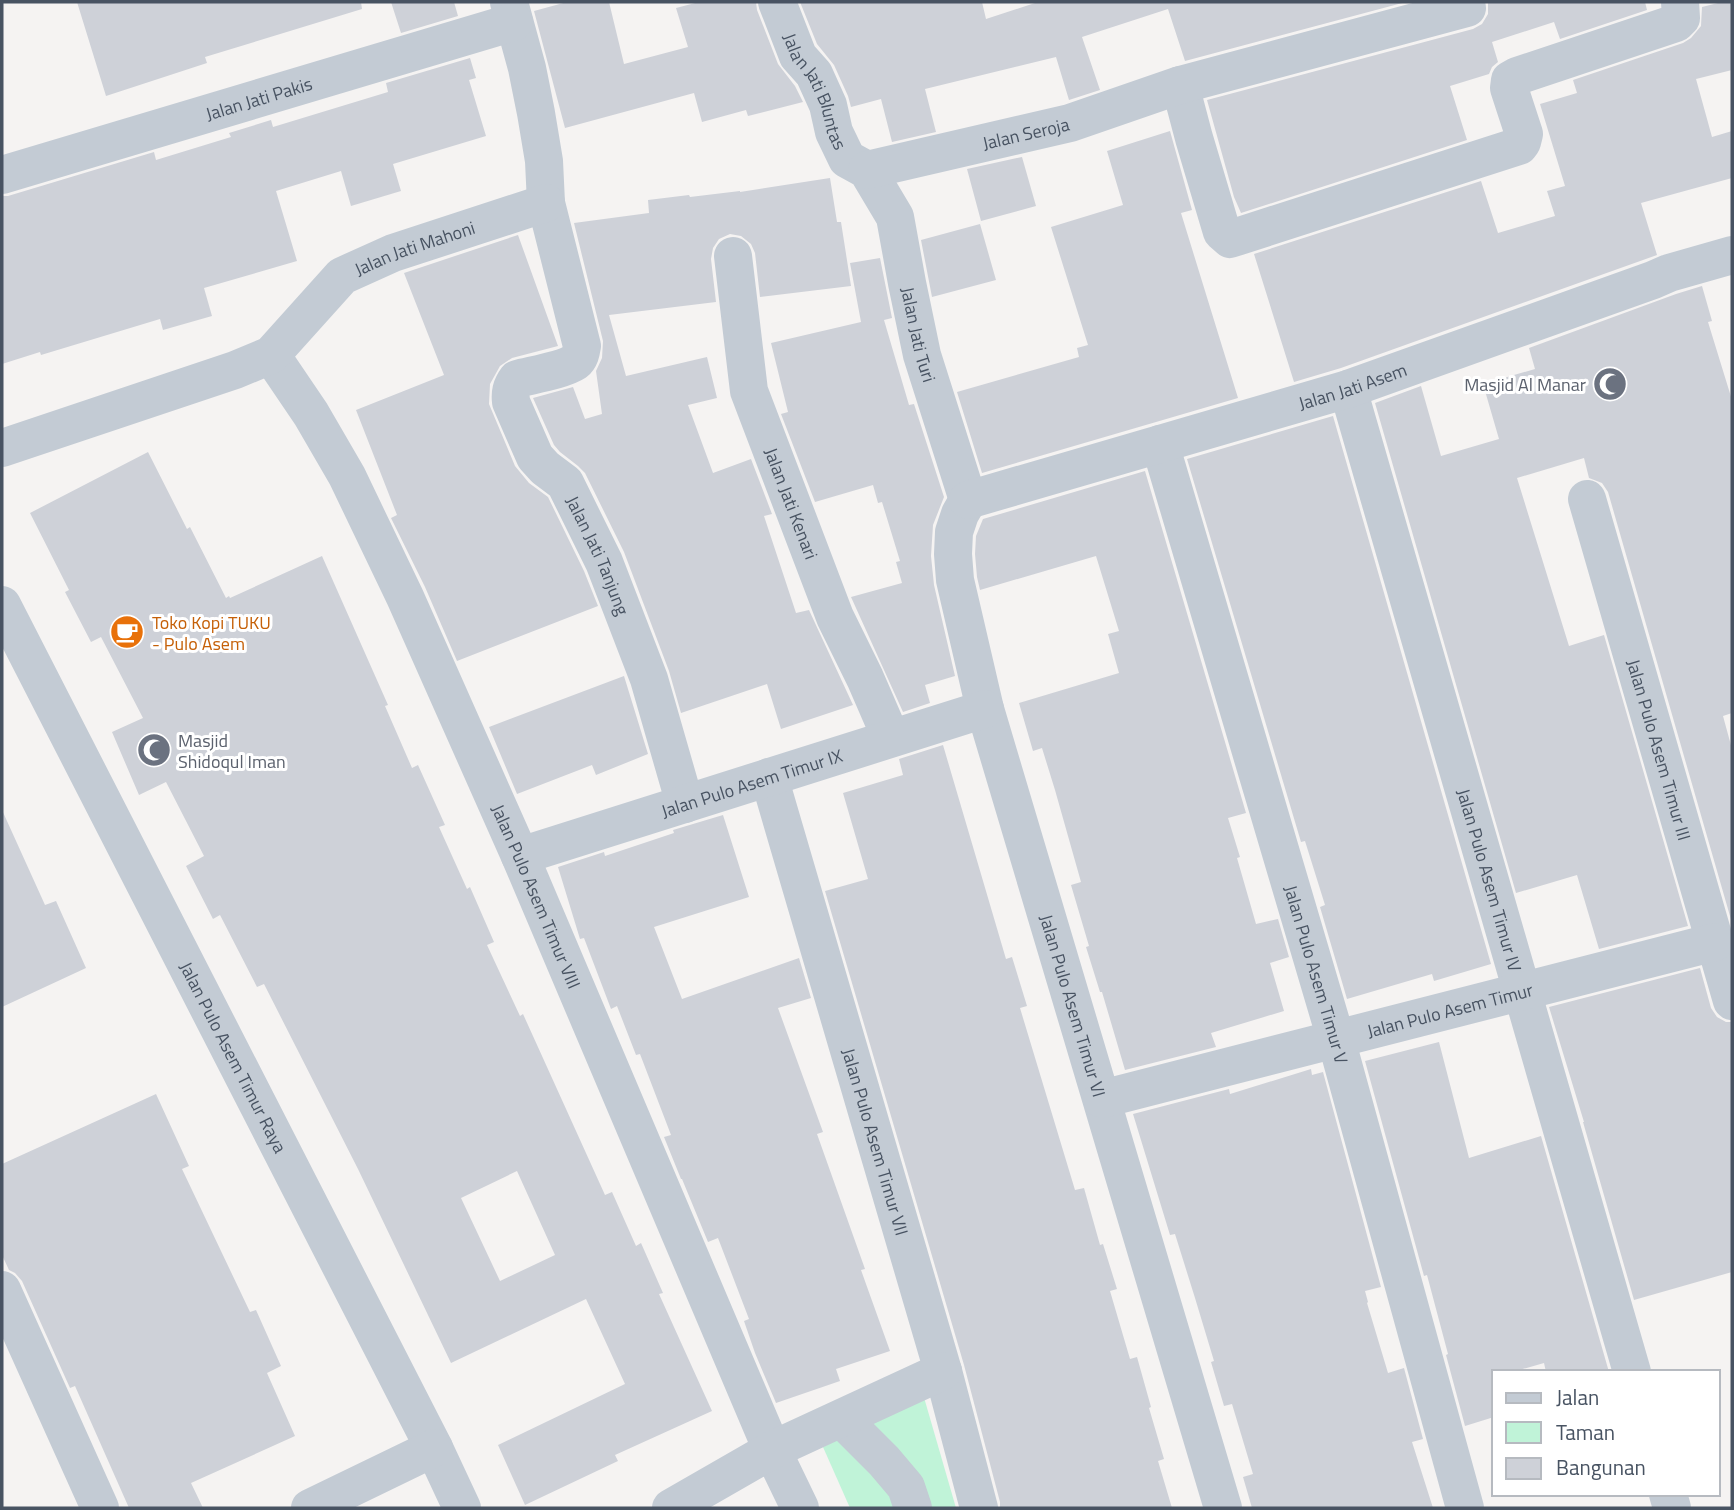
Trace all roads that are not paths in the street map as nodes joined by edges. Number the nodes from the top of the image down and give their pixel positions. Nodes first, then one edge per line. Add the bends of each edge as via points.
1 (777, 2) edge
2 (1680, 2) edge
3 (1467, 8) dead end
4 (512, 12) edge
5 (1180, 85) junction
6 (867, 170) junction
7 (2, 175) edge
8 (546, 203) junction
9 (1732, 255) edge
10 (733, 256) dead end
11 (271, 355) junction
12 (1348, 389) junction
13 (1160, 444) junction
14 (2, 448) edge
15 (1587, 499) dead end
16 (968, 500) junction
17 (2, 605) edge
18 (985, 709) junction
19 (891, 738) junction
20 (769, 777) junction
21 (685, 804) junction
22 (520, 856) junction
23 (1715, 942) junction
24 (1521, 991) junction
25 (1732, 1001) edge
26 (1336, 1039) junction
27 (1102, 1099) junction
28 (2, 1290) edge
29 (1631, 1370) edge
30 (943, 1371) junction
31 (842, 1419) junction
32 (434, 1448) junction
33 (772, 1450) junction
34 (100, 1508) edge
35 (310, 1508) edge
36 (462, 1508) edge
37 (671, 1508) edge
38 (800, 1508) edge
39 (913, 1508) edge
40 (979, 1508) edge
41 (1223, 1508) edge
42 (1465, 1508) edge

1 - 6 street, Jalan Jati Bluntas via 798,56 814,74 828,104 847,159
2 - 5 street via 1681,18 1676,23 1510,80 1524,134 1519,146 1230,239 1222,232
3 - 5 street, Jalan Seroja
4 - 7 street, Jalan Jati Pakis
4 - 8 street via 536,113
5 - 6 street, Jalan Seroja via 1070,124
6 - 16 street, Jalan Jati Turi via 895,217 922,355
8 - 11 street, Jalan Jati Mahoni via 393,253 342,276
8 - 21 street, Jalan Jati Tanjung via 582,346 574,362 517,379 511,402 535,457 565,483 604,562 649,679
9 - 12 street, Jalan Jati Asem via 1669,273
10 - 19 street, Jalan Jati Kenari via 749,391 835,617
11 - 14 street, Jalan Jati Mahoni
11 - 22 street, Jalan Pulo Asem Timur VIII via 347,476
12 - 13 street, Jalan Jati Asem
12 - 24 street, Jalan Pulo Asem Timur IV
13 - 16 street, Jalan Jati Asem
13 - 26 street, Jalan Pulo Asem Timur V
15 - 23 street, Jalan Pulo Asem Timur III
16 - 18 street, Jalan Pulo Asem Timur VI via 954,532 955,580
17 - 32 street, Jalan Pulo Asem Timur Raya
18 - 19 street, Jalan Pulo Asem Timur IX
18 - 27 street, Jalan Pulo Asem Timur VI
19 - 20 street, Jalan Pulo Asem Timur IX
20 - 21 street, Jalan Pulo Asem Timur IX
20 - 30 street, Jalan Pulo Asem Timur VII
21 - 22 street, Jalan Pulo Asem Timur IX
22 - 33 street, Jalan Pulo Asem Timur VIII
23 - 24 street, Jalan Pulo Asem Timur
23 - 25 street, Jalan Pulo Asem Timur III
24 - 26 street, Jalan Pulo Asem Timur
24 - 29 street, Jalan Pulo Asem Timur IV
26 - 27 street, Jalan Pulo Asem Timur
26 - 42 street, Jalan Pulo Asem Timur V
27 - 41 street, Jalan Pulo Asem Timur VI
28 - 34 street
30 - 31 street
30 - 40 street, Jalan Pulo Asem Timur VII
31 - 33 street
31 - 39 street via 906,1488
32 - 35 street
32 - 36 street, Jalan Pulo Asem Timur Raya
33 - 37 street
33 - 38 street, Jalan Pulo Asem Timur VIII

